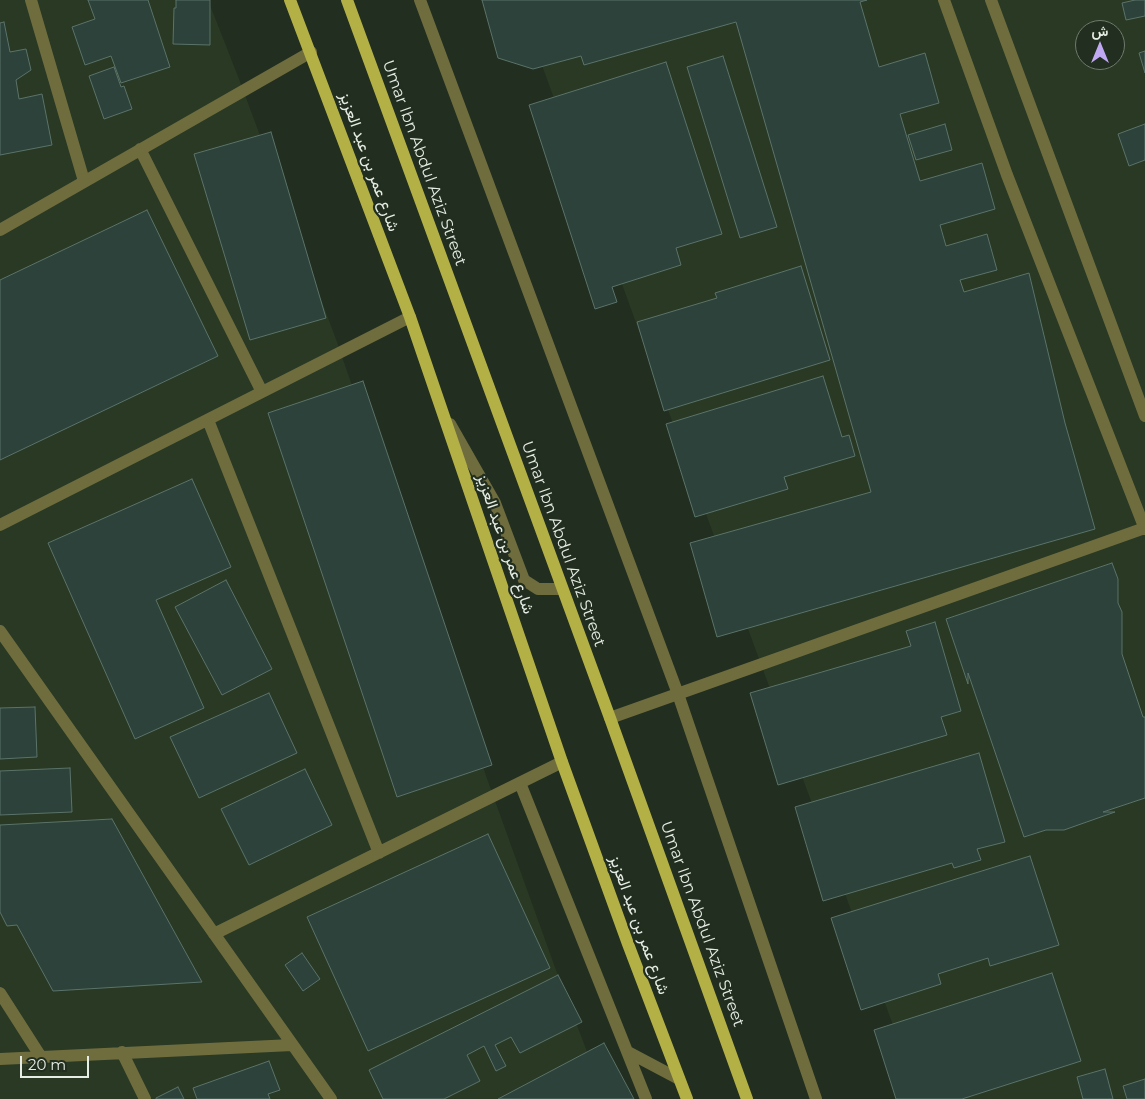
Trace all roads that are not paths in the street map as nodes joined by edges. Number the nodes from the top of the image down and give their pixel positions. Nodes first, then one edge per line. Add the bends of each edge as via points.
1 (31, 0) edge
2 (290, 0) edge
3 (347, 0) edge
4 (420, 0) edge
5 (944, 0) edge
6 (991, 0) edge
7 (310, 52) junction
8 (140, 149) junction
9 (84, 182) junction
10 (0, 230) edge
11 (410, 317) junction
12 (262, 392) junction
13 (1141, 392) edge
14 (442, 411) junction
15 (1145, 416) edge
16 (208, 420) junction
17 (0, 525) edge
18 (1145, 528) edge
19 (562, 589) junction
20 (0, 632) edge
21 (678, 694) junction
22 (610, 718) junction
23 (562, 762) junction
24 (520, 783) junction
25 (379, 852) junction
26 (214, 934) junction
27 (0, 993) edge
28 (292, 1044) junction
29 (122, 1052) junction
30 (628, 1052) junction
31 (41, 1057) junction
32 (0, 1059) edge
33 (679, 1079) junction
34 (145, 1099) edge
35 (331, 1099) edge
36 (646, 1099) edge
37 (687, 1099) edge
38 (747, 1099) edge
39 (816, 1099) edge

1 - 9 street
2 - 7 main road, شارع عمر بن عبد العزيز
3 - 19 main road, Umar Ibn Abdul Aziz Street
4 - 21 street
5 - 18 street via 1007,175
6 - 13 street
7 - 8 street
7 - 11 main road, شارع عمر بن عبد العزيز
8 - 9 street
8 - 12 street
9 - 10 street
11 - 12 street
11 - 14 main road, شارع عمر بن عبد العزيز
12 - 16 street
13 - 15 street
14 - 19 street via 495,503 524,580 538,589
14 - 23 main road, شارع عمر بن عبد العزيز
16 - 17 street
16 - 25 street
18 - 21 street
19 - 22 main road, Umar Ibn Abdul Aziz Street
20 - 26 street
21 - 22 street
21 - 39 street
22 - 38 main road, Umar Ibn Abdul Aziz Street
23 - 24 street
23 - 33 main road, شارع عمر بن عبد العزيز
24 - 25 street
24 - 30 street
25 - 26 street
26 - 28 street
27 - 31 street
28 - 29 street
28 - 35 street
29 - 31 street
29 - 34 street
30 - 33 street
30 - 36 street
31 - 32 street
33 - 37 main road, شارع عمر بن عبد العزيز

